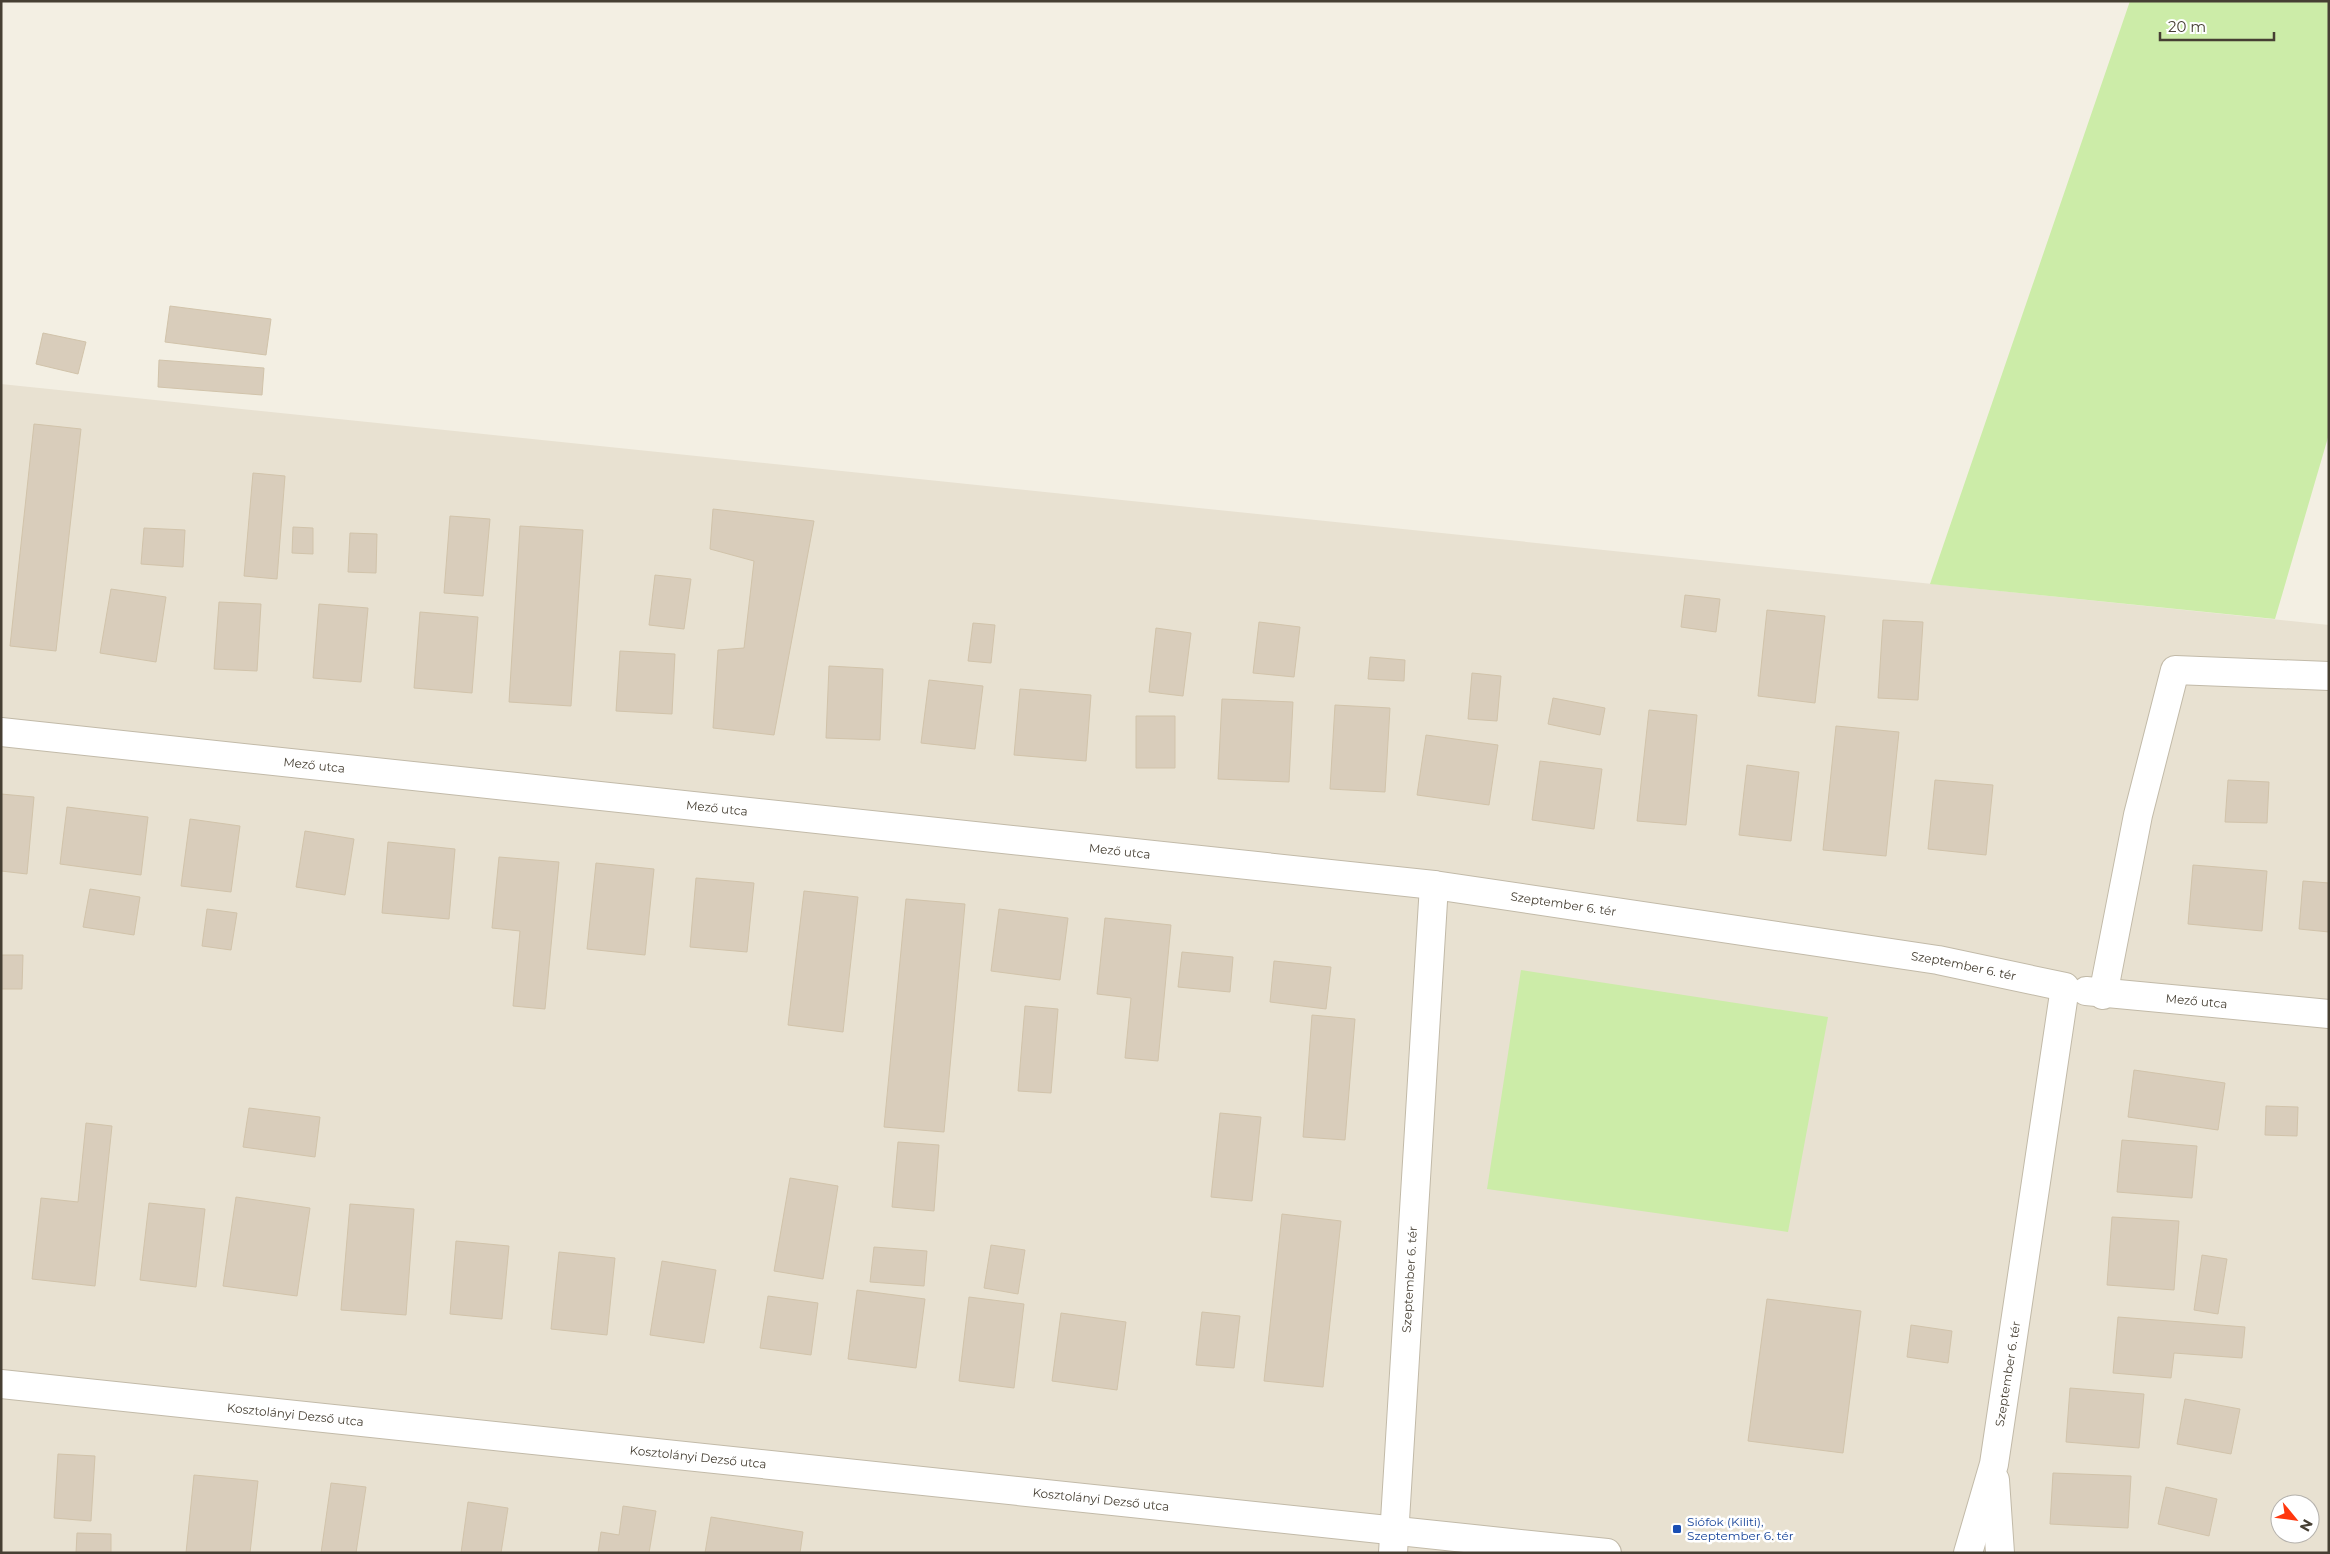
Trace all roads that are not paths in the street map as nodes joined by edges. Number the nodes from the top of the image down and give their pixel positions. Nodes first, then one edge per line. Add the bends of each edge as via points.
1 (2329, 676) edge
2 (1, 732) edge
3 (1434, 885) junction
4 (2065, 987) junction
5 (2103, 995) junction
6 (2329, 1014) edge
7 (1, 1384) edge
8 (1994, 1464) junction
9 (1394, 1542) edge
10 (1607, 1553) edge
11 (1968, 1553) edge
12 (2000, 1553) edge

1 - 5 street via 2175,670 2138,815
2 - 3 street, Mező utca
3 - 4 street, Szeptember 6. tér via 1938,960
3 - 9 street, Szeptember 6. tér
4 - 5 street, Mező utca
4 - 8 street, Szeptember 6. tér
5 - 6 street, Mező utca
7 - 9 street, Kosztolányi Dezső utca
8 - 11 street, Szeptember 6. tér
8 - 12 street, Szeptember 6. tér
9 - 10 street

